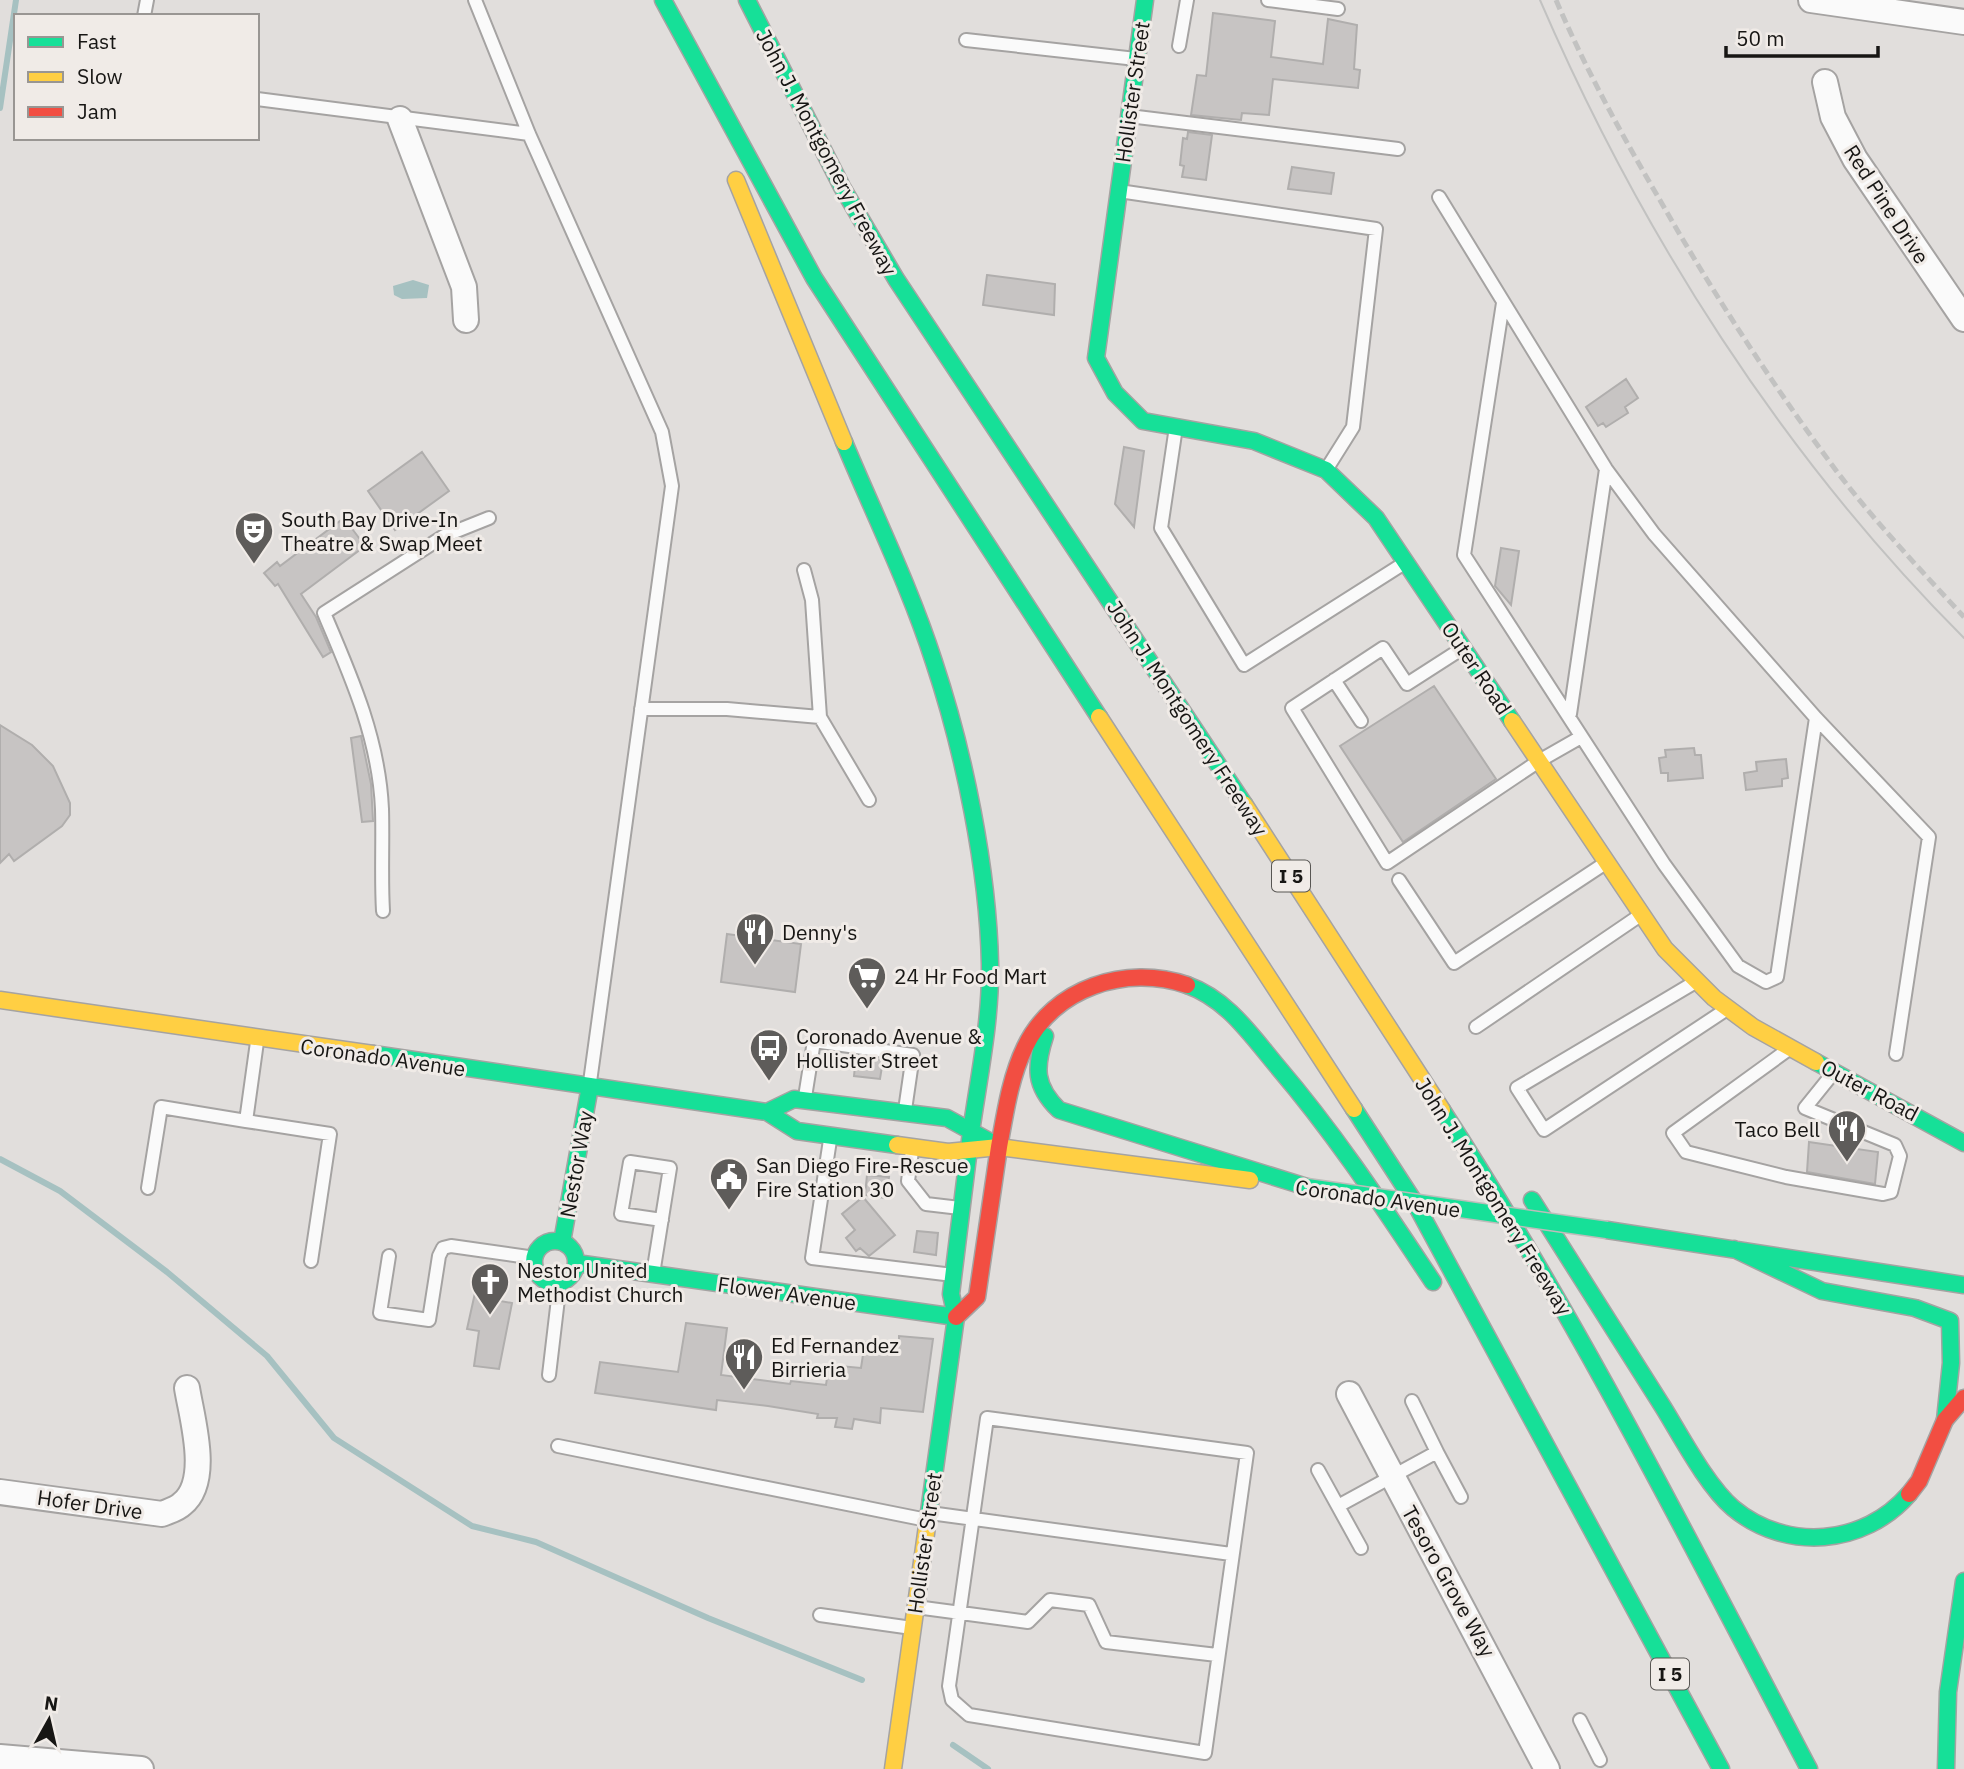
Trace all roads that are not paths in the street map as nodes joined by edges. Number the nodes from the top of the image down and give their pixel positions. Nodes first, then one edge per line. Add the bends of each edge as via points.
1 (475, 0) edge
2 (663, 0) edge
3 (747, 0) edge
4 (1145, 0) edge
5 (1187, 0) edge
6 (1268, 0) edge
7 (1811, 0) edge
8 (1921, 8) edge
9 (1338, 9) dead end
10 (1964, 22) edge
11 (966, 40) dead end
12 (1179, 46) dead end
13 (1137, 60) junction
14 (1825, 82) dead end
15 (259, 99) edge
16 (1129, 116) junction
17 (400, 119) junction
18 (529, 134) junction
19 (720, 142) dead end
20 (1398, 149) dead end
21 (731, 168) dead end
22 (1119, 188) junction
23 (1438, 197) dead end
24 (1503, 303) junction
25 (1964, 318) edge
26 (466, 320) dead end
27 (1176, 427) junction
28 (1606, 469) junction
29 (1326, 470) junction
30 (489, 518) dead end
31 (1406, 562) junction
32 (804, 570) dead end
33 (1463, 648) junction
34 (1334, 680) junction
35 (641, 709) junction
36 (1570, 714) junction
37 (820, 717) junction
38 (1816, 718) junction
39 (1361, 721) dead end
40 (1581, 737) junction
41 (1539, 761) junction
42 (869, 800) dead end
43 (1258, 825) junction
44 (1607, 862) junction
45 (1399, 880) dead end
46 (383, 911) dead end
47 (1642, 914) junction
48 (1697, 981) junction
49 (0, 1000) edge
50 (1728, 1008) junction
51 (1398, 1011) dead end
52 (1048, 1016) junction
53 (1476, 1027) dead end
54 (258, 1038) junction
55 (1791, 1048) junction
56 (1896, 1054) dead end
57 (1834, 1071) junction
58 (590, 1086) junction
59 (804, 1100) junction
60 (766, 1112) junction
61 (904, 1114) junction
62 (246, 1121) junction
63 (971, 1132) junction
64 (831, 1136) junction
65 (1964, 1143) edge
66 (913, 1147) junction
67 (999, 1147) junction
68 (969, 1150) junction
69 (1523, 1187) dead end
70 (148, 1188) dead end
71 (1307, 1188) junction
72 (962, 1208) junction
73 (662, 1220) junction
74 (562, 1242) junction
75 (1734, 1249) junction
76 (389, 1256) dead end
77 (535, 1258) junction
78 (311, 1261) dead end
79 (576, 1263) junction
80 (653, 1274) junction
81 (954, 1275) junction
82 (560, 1282) junction
83 (1964, 1285) edge
84 (1443, 1298) dead end
85 (956, 1317) junction
86 (549, 1375) dead end
87 (1489, 1376) dead end
88 (187, 1388) dead end
89 (1349, 1394) dead end
90 (1964, 1398) edge
91 (1412, 1401) dead end
92 (1945, 1420) junction
93 (558, 1446) dead end
94 (1437, 1452) junction
95 (1318, 1470) dead end
96 (1391, 1476) junction
97 (0, 1492) edge
98 (1461, 1497) dead end
99 (1338, 1506) junction
100 (928, 1516) junction
101 (971, 1519) junction
102 (1361, 1548) dead end
103 (1231, 1554) junction
104 (1619, 1580) junction
105 (1964, 1581) edge
106 (915, 1607) junction
107 (958, 1613) junction
108 (820, 1615) dead end
109 (912, 1628) junction
110 (1217, 1655) junction
111 (1580, 1720) dead end
112 (0, 1756) edge
113 (1600, 1760) dead end
114 (141, 1769) edge
115 (893, 1769) edge
116 (1547, 1769) edge
117 (1721, 1769) edge
118 (1809, 1769) edge
119 (1946, 1769) edge

1 - 18 lane
2 - 19 main road
2 - 104 main road, I 5 via 814,278 1415,1203
3 - 43 main road, John J. Montgomery Freeway / I 5 via 842,187 896,279
4 - 13 main road, Hollister Street
5 - 12 lane
6 - 9 lane
7 - 8 street
8 - 10 street
11 - 13 lane
13 - 16 main road, Hollister Street
14 - 25 street, Red Pine Drive via 1833,117 1856,159
15 - 17 lane
16 - 20 lane
16 - 22 main road, Hollister Street
17 - 18 lane
17 - 26 street via 464,287
18 - 35 lane via 662,432 672,486
21 - 63 main road, Hollister Street via 934,661 964,768 990,963 987,1023
22 - 27 main road, Outer Road via 1096,358 1102,376 1129,411 1143,421
22 - 29 lane via 1376,229 1353,427
23 - 24 lane
24 - 28 lane
24 - 36 lane via 1464,555
27 - 29 main road, Outer Road via 1254,441
27 - 31 lane via 1161,528 1244,665
28 - 36 lane
28 - 38 lane via 1654,534
29 - 31 main road, Outer Road via 1376,518
30 - 46 lane via 444,536 324,613 355,684 376,764 382,808
31 - 33 main road, Outer Road
32 - 37 lane via 812,600
33 - 34 lane via 1408,684 1383,648
33 - 41 main road, Outer Road
34 - 39 lane
34 - 41 lane via 1292,708 1387,863
35 - 37 lane via 727,709
35 - 58 lane
36 - 40 lane
37 - 42 lane
38 - 40 lane via 1777,977 1766,982 1738,966
38 - 56 lane via 1930,837
40 - 41 lane
41 - 44 main road, Outer Road
43 - 51 main road
43 - 118 main road, John J. Montgomery Freeway / I 5 via 1510,1215 1609,1387
44 - 45 lane via 1454,963
44 - 47 main road, Outer Road
47 - 48 main road, Outer Road via 1665,949
47 - 53 lane
48 - 50 main road, Outer Road
48 - 50 lane via 1517,1088 1544,1130
49 - 54 main road, Coronado Avenue
50 - 55 main road, Outer Road
52 - 67 main road via 1033,1030 1015,1065
52 - 71 main road via 1037,1087 1059,1110
52 - 84 main road via 1094,985 1131,977 1186,984 1219,1002 1338,1139
54 - 58 main road, Coronado Avenue
54 - 62 lane
55 - 57 main road, Outer Road
55 - 57 lane via 1673,1133 1686,1152 1786,1177 1891,1192 1900,1156 1895,1145 1805,1108
57 - 65 main road, Outer Road
58 - 60 main road, Coronado Avenue
58 - 74 main road, Nestor Way
59 - 60 main road, Coronado Avenue via 794,1099
59 - 61 main road, Coronado Avenue
59 - 61 lane via 814,1041 913,1055
60 - 64 main road, Coronado Avenue via 797,1131
61 - 63 main road, Coronado Avenue via 947,1118
62 - 70 lane via 161,1107
62 - 78 lane via 330,1134
63 - 67 main road, Coronado Avenue
63 - 68 main road, Hollister Street
64 - 66 main road, Coronado Avenue
64 - 81 lane via 812,1258
66 - 68 main road, Coronado Avenue
66 - 72 lane via 908,1181 926,1204
67 - 68 main road, Coronado Avenue
67 - 71 main road, Coronado Avenue
67 - 85 main road via 977,1297
68 - 72 main road, Hollister Street
69 - 92 main road via 1699,1464 1732,1507 1756,1523 1782,1534 1819,1539 1877,1522 1919,1481
71 - 75 main road, Coronado Avenue, bridge
72 - 81 main road, Hollister Street
73 - 73 lane via 670,1168 630,1162 621,1214
73 - 80 lane
74 - 77 main road via 548,1242
74 - 79 main road via 573,1251
75 - 83 main road, Coronado Avenue
75 - 92 main road via 1822,1291 1915,1308 1950,1321
76 - 77 lane via 380,1313 429,1320 443,1248
77 - 82 main road via 541,1277
79 - 80 main road, Flower Avenue
79 - 82 main road via 571,1276
80 - 85 main road, Flower Avenue
81 - 85 main road, Hollister Street via 951,1294
82 - 86 lane
85 - 100 main road, Hollister Street
87 - 104 main road
88 - 97 street, Hofer Drive via 199,1458 195,1483 184,1504 162,1514
89 - 96 street, Tesoro Grove Way
90 - 92 main road
91 - 94 lane
93 - 100 lane
94 - 96 lane
94 - 98 lane
95 - 99 lane
96 - 99 lane
96 - 116 street, Tesoro Grove Way
99 - 102 lane
100 - 101 lane
100 - 106 main road, Hollister Street
101 - 103 lane
101 - 103 lane via 987,1418 1247,1453
101 - 107 lane
103 - 110 lane
104 - 117 main road, I 5
105 - 119 main road via 1948,1692
106 - 107 lane
106 - 109 main road, Hollister Street
107 - 110 lane via 1028,1622 1050,1600 1089,1605 1106,1642
107 - 110 lane via 949,1686 952,1700 969,1715 1205,1753
108 - 109 lane
109 - 115 main road, Hollister Street
111 - 113 lane
112 - 114 street

